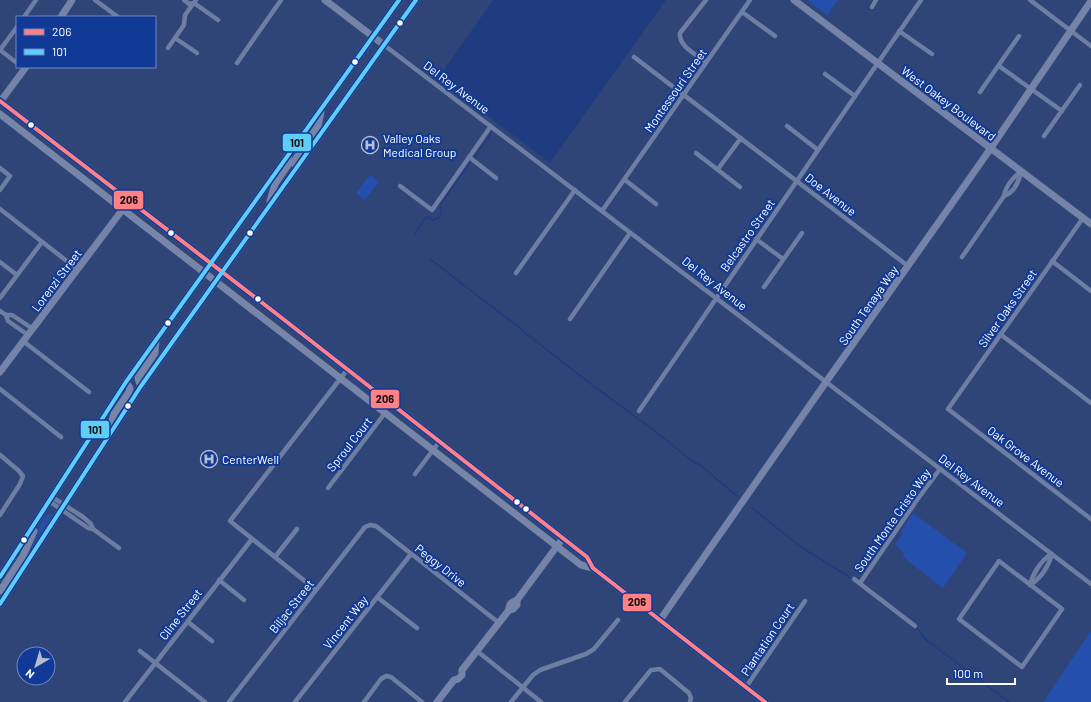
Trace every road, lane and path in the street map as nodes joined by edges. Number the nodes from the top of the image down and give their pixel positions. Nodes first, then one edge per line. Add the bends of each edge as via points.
1 (36, 0) edge
2 (72, 0) edge
3 (95, 0) edge
4 (184, 0) edge
5 (281, 0) edge
6 (325, 0) edge
7 (399, 0) edge
8 (416, 0) edge
9 (706, 0) edge
10 (750, 0) edge
11 (794, 0) edge
12 (876, 0) edge
13 (1030, 0) edge
14 (918, 1) edge
15 (1091, 1) edge
16 (195, 2) edge
17 (872, 6) dead end
18 (742, 12) junction
19 (25, 16) edge
20 (62, 16) edge
21 (117, 16) edge
22 (218, 20) dead end
23 (16, 28) edge
24 (899, 31) junction
25 (1071, 31) junction
26 (775, 36) dead end
27 (1019, 36) dead end
28 (373, 37) junction
29 (175, 38) junction
30 (384, 45) junction
31 (1091, 46) edge
32 (168, 48) dead end
33 (197, 53) dead end
34 (932, 54) dead end
35 (634, 57) dead end
36 (16, 62) edge
37 (706, 62) junction
38 (236, 63) dead end
39 (877, 63) junction
40 (998, 66) junction
41 (23, 68) edge
42 (825, 74) dead end
43 (1080, 85) dead end
44 (1031, 88) junction
45 (980, 92) dead end
46 (684, 95) junction
47 (854, 96) junction
48 (0, 102) edge
49 (322, 108) junction
50 (1062, 111) junction
51 (0, 114) edge
52 (491, 126) junction
53 (787, 126) dead end
54 (1044, 136) dead end
55 (741, 138) junction
56 (990, 148) junction
57 (818, 150) junction
58 (696, 153) dead end
59 (287, 156) junction
60 (469, 157) junction
61 (297, 167) junction
62 (0, 168) edge
63 (718, 169) junction
64 (1021, 171) junction
65 (496, 178) dead end
66 (625, 180) junction
67 (797, 181) junction
68 (400, 186) dead end
69 (740, 187) dead end
70 (0, 190) edge
71 (575, 190) junction
72 (129, 200) junction
73 (656, 204) dead end
74 (268, 207) junction
75 (0, 209) edge
76 (122, 209) junction
77 (602, 211) junction
78 (1083, 218) junction
79 (1091, 224) edge
80 (630, 233) junction
81 (802, 233) dead end
82 (756, 239) junction
83 (42, 242) junction
84 (962, 256) dead end
85 (783, 259) junction
86 (0, 262) edge
87 (1052, 262) junction
88 (210, 263) junction
89 (908, 266) junction
90 (77, 269) junction
91 (204, 272) junction
92 (222, 272) junction
93 (516, 273) dead end
94 (17, 275) junction
95 (216, 281) junction
96 (764, 287) dead end
97 (1091, 291) edge
98 (0, 298) edge
99 (715, 298) junction
100 (0, 311) edge
101 (6, 315) junction
102 (570, 319) dead end
103 (30, 332) junction
104 (1000, 334) junction
105 (156, 339) junction
106 (23, 341) junction
107 (347, 370) junction
108 (0, 372) edge
109 (341, 378) junction
110 (126, 382) junction
111 (826, 382) junction
112 (141, 386) junction
113 (0, 389) edge
114 (89, 392) dead end
115 (1091, 403) edge
116 (948, 409) joint
117 (639, 411) dead end
118 (386, 413) junction
119 (61, 437) dead end
120 (106, 439) junction
121 (439, 442) junction
122 (433, 450) junction
123 (0, 455) edge
124 (940, 469) junction
125 (415, 474) dead end
126 (328, 488) dead end
127 (50, 499) junction
128 (63, 507) junction
129 (0, 514) edge
130 (40, 516) junction
131 (1091, 519) edge
132 (370, 525) joint
133 (296, 529) dead end
134 (563, 538) junction
135 (252, 539) junction
136 (557, 547) junction
137 (118, 548) dead end
138 (411, 554) junction
139 (1052, 554) junction
140 (274, 557) junction
141 (593, 568) junction
142 (0, 577) edge
143 (854, 579) dead end
144 (219, 580) junction
145 (860, 583) junction
146 (1091, 584) edge
147 (1030, 585) junction
148 (316, 590) junction
149 (0, 591) edge
150 (377, 597) junction
151 (244, 600) dead end
152 (805, 602) dead end
153 (0, 604) edge
154 (618, 620) dead end
155 (660, 620) junction
156 (188, 622) junction
157 (499, 623) junction
158 (915, 626) dead end
159 (417, 628) dead end
160 (212, 641) dead end
161 (140, 651) dead end
162 (477, 651) junction
163 (155, 663) junction
164 (746, 687) junction
165 (523, 688) junction
166 (690, 700) edge
167 (762, 701) edge
168 (125, 702) edge
169 (205, 702) edge
170 (229, 702) edge
171 (295, 702) edge
172 (364, 702) edge
173 (422, 702) edge
174 (437, 702) edge
175 (511, 702) edge
176 (541, 702) edge
177 (625, 702) edge

1 - 19 street
2 - 20 street
3 - 21 street
4 - 16 street via 189,4
5 - 38 street
6 - 28 street, Del Rey Avenue
7 - 28 main road
8 - 30 main road
9 - 37 street via 680,33 680,38 682,43
10 - 18 street, Montessouri Street
11 - 39 street, West Oakey Boulevard
12 - 17 street
13 - 25 street
14 - 24 street, Belcastro Street
15 - 25 street, South Tenaya Way
16 - 22 street
16 - 29 street
18 - 26 street
18 - 37 street, Montessouri Street
23 - 36 street via 0,50
24 - 34 street
24 - 39 street, Belcastro Street
25 - 31 street
25 - 44 street, South Tenaya Way
27 - 40 street
28 - 30 street, Del Rey Avenue
28 - 49 main road
29 - 32 street
29 - 33 street
30 - 52 street, Del Rey Avenue
30 - 61 main road
35 - 46 street, Doe Avenue
37 - 46 street, Montessouri Street
39 - 47 street, Belcastro Street
39 - 56 street, West Oakey Boulevard
40 - 44 street
40 - 45 street
41 - 48 street
42 - 47 street
43 - 50 street
44 - 50 street
44 - 56 street, South Tenaya Way
46 - 55 street, Doe Avenue
46 - 66 street, Montessouri Street
47 - 57 street, Belcastro Street
48 - 72 main road
49 - 59 main road
49 - 61 main road via 318,126 296,160
50 - 54 street
51 - 76 main road
52 - 60 street
52 - 71 street, Del Rey Avenue
53 - 57 street
55 - 63 street
55 - 67 street, Doe Avenue
56 - 64 street, West Oakey Boulevard
56 - 89 street, South Tenaya Way
57 - 67 street, Belcastro Street
58 - 63 street
59 - 74 main road via 290,162 275,184
59 - 88 main road
60 - 65 street
60 - 68 street via 432,210
61 - 74 main road
62 - 70 street via 10,176
63 - 69 street
64 - 78 street, West Oakey Boulevard
64 - 84 street via 1011,180 1004,196
66 - 73 street
66 - 77 street, Montessouri Street
67 - 82 street, Belcastro Street
67 - 89 street, Doe Avenue
71 - 77 street, Del Rey Avenue
71 - 93 street
72 - 76 street, Lorenzi Street
72 - 88 main road
74 - 92 main road
75 - 83 street
76 - 90 street, Lorenzi Street
76 - 91 main road
77 - 80 street, Del Rey Avenue
78 - 79 street, West Oakey Boulevard
78 - 87 street, Silver Oaks Street
80 - 99 street, Del Rey Avenue
80 - 102 street
81 - 85 street
82 - 85 street
82 - 99 street, Belcastro Street
83 - 90 street
83 - 94 street
85 - 96 street
86 - 94 street
87 - 97 street
87 - 104 street, Silver Oaks Street
88 - 91 main road
88 - 92 main road
89 - 111 street, South Tenaya Way
90 - 103 street, Lorenzi Street
91 - 95 main road
91 - 105 main road
92 - 95 main road
92 - 107 main road
94 - 98 street
95 - 109 main road
95 - 112 main road
99 - 111 street, Del Rey Avenue
99 - 117 street, Belcastro Street
100 - 101 street
101 - 103 street via 12,315
101 - 103 street via 8,321
103 - 106 street, Lorenzi Street
104 - 115 street
104 - 116 street, Silver Oaks Street
105 - 110 main road
105 - 112 main road via 155,354 138,378
106 - 108 street, Lorenzi Street
106 - 114 street
107 - 109 street
107 - 121 main road
109 - 118 main road
109 - 135 street via 230,521
110 - 120 main road via 130,388 129,392 114,414
110 - 127 main road
111 - 124 street, Del Rey Avenue
111 - 155 street, South Tenaya Way
112 - 120 main road
113 - 119 street
116 - 131 street, Oak Grove Avenue
118 - 122 main road
118 - 126 street, Sproul Court
120 - 128 main road
121 - 122 street
121 - 134 main road
122 - 125 street
122 - 136 main road
123 - 129 street via 23,475
124 - 139 street, Del Rey Avenue
124 - 145 street, South Monte Cristo Way
127 - 128 street
127 - 130 main road
128 - 137 street
128 - 153 main road
130 - 142 main road
130 - 149 main road via 23,556
132 - 138 street, Peggy Drive via 376,526
132 - 148 street, Biljac Street via 365,527
133 - 140 street
134 - 136 street
134 - 141 main road via 587,557
135 - 140 street
135 - 144 street, Cline Street
136 - 141 main road via 581,565
136 - 157 street via 517,600 517,605 509,610
138 - 150 street, Vincent Way
138 - 157 street, Peggy Drive
139 - 146 street, Del Rey Avenue
139 - 147 street via 1050,562 1037,581
140 - 148 street
141 - 155 main road
143 - 145 street
144 - 151 street
144 - 156 street, Cline Street
145 - 158 street
147 - 147 street via 1062,609 1022,667 959,619 998,561
148 - 170 street, Biljac Street
150 - 159 street
150 - 171 street, Vincent Way
152 - 164 street, Plantation Court
154 - 165 street via 594,649 540,670
155 - 164 main road
156 - 160 street
156 - 163 street, Cline Street
157 - 162 street
161 - 163 street
162 - 165 street
162 - 174 street via 462,670 457,671 454,680
163 - 168 street, Cline Street
163 - 169 street
164 - 167 main road
165 - 175 street
165 - 176 street
166 - 177 street via 689,693 660,669 656,669 651,670
172 - 173 street via 386,676 391,677

